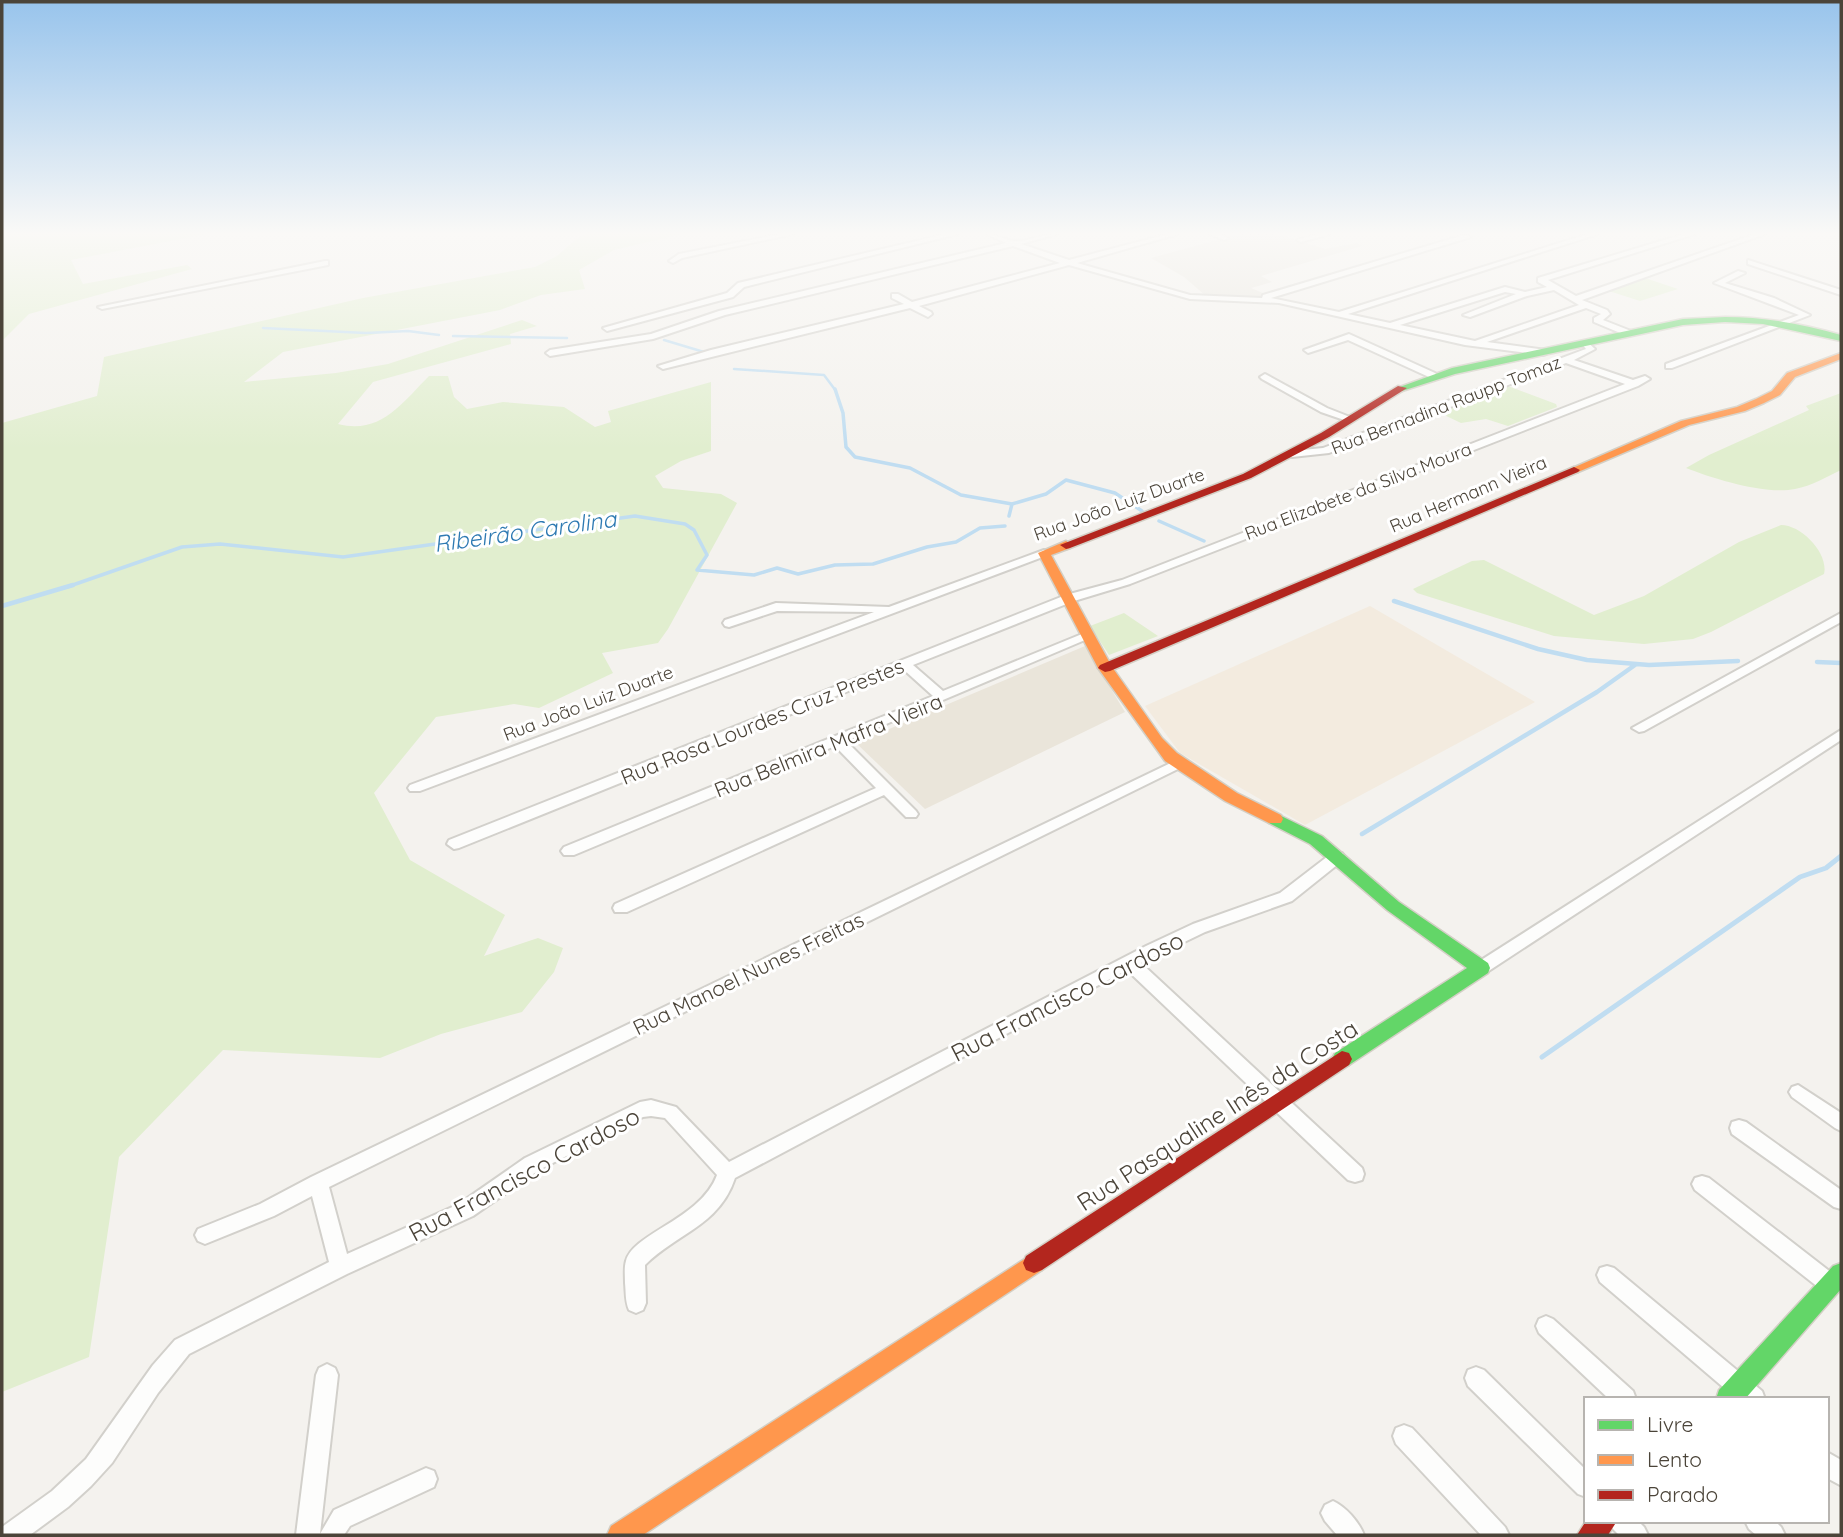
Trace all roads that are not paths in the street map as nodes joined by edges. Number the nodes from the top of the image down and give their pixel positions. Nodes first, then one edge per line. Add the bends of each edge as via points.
1 (108, 306) edge
2 (690, 306) edge
3 (753, 306) edge
4 (908, 306) edge
5 (913, 306) edge
6 (1299, 306) edge
7 (1363, 306) edge
8 (1452, 306) edge
9 (1493, 306) edge
10 (1584, 306) edge
11 (1588, 306) edge
12 (1787, 306) edge
13 (102, 307) dead end
14 (928, 313) dead end
15 (1340, 313) junction
16 (1467, 315) dead end
17 (1788, 321) junction
18 (1390, 325) junction
19 (607, 328) dead end
20 (1628, 333) junction
21 (1841, 338) edge
22 (1475, 344) junction
23 (1586, 344) junction
24 (1308, 350) dead end
25 (1543, 352) junction
26 (550, 353) dead end
27 (1841, 356) edge
28 (1566, 360) junction
29 (663, 366) dead end
30 (1669, 366) dead end
31 (1432, 375) junction
32 (1265, 376) dead end
33 (1350, 419) junction
34 (1292, 454) junction
35 (1044, 553) junction
36 (1070, 598) junction
37 (828, 607) junction
38 (893, 609) junction
39 (1841, 617) edge
40 (729, 623) dead end
41 (845, 627) junction
42 (1086, 637) junction
43 (904, 664) junction
44 (1105, 668) junction
45 (943, 698) junction
46 (1639, 728) dead end
47 (1841, 734) edge
48 (838, 741) junction
49 (1179, 763) junction
50 (415, 788) dead end
51 (886, 789) junction
52 (911, 814) dead end
53 (454, 844) dead end
54 (569, 851) dead end
55 (1337, 857) junction
56 (621, 908) dead end
57 (1129, 962) junction
58 (1481, 968) junction
59 (1798, 1092) dead end
60 (1278, 1102) junction
61 (1841, 1123) edge
62 (1740, 1128) dead end
63 (727, 1173) junction
64 (1354, 1174) dead end
65 (318, 1183) junction
66 (1702, 1184) dead end
67 (1841, 1201) edge
68 (205, 1235) dead end
69 (340, 1267) junction
70 (1607, 1275) dead end
71 (1835, 1279) edge
72 (636, 1303) dead end
73 (1546, 1326) dead end
74 (327, 1375) dead end
75 (1476, 1378) dead end
76 (1741, 1395) edge
77 (1623, 1397) edge
78 (1404, 1436) dead end
79 (426, 1479) dead end
80 (1584, 1484) edge
81 (1333, 1513) dead end
82 (1623, 1523) edge
83 (1759, 1523) edge
84 (10, 1535) edge
85 (309, 1535) edge
86 (331, 1535) edge
87 (620, 1535) edge
88 (1352, 1535) edge
89 (1497, 1535) edge
90 (1636, 1535) edge
91 (1773, 1535) edge

1 - 13 street
2 - 19 street
3 - 26 street via 653,336
4 - 29 street
5 - 14 street
6 - 15 street
7 - 15 street
8 - 18 street
9 - 16 street
10 - 22 street
11 - 20 street via 1605,313 1598,321
12 - 17 street via 1806,314
15 - 18 street
17 - 20 main road, Rua João Luiz Duarte via 1702,318
17 - 21 main road, Rua João Luiz Duarte
17 - 30 street
18 - 22 street
20 - 23 main road, Rua João Luiz Duarte
22 - 25 street
23 - 25 main road, Rua João Luiz Duarte
23 - 28 street, Rua Bernadina Raupp Tomaz via 1589,350
24 - 31 street via 1349,337
25 - 31 main road, Rua João Luiz Duarte
27 - 44 main road, Rua Hermann Vieira via 1791,375 1776,393 1760,401 1685,423
28 - 34 street, Rua Bernadina Raupp Tomaz via 1325,451
28 - 36 street, Rua Elizabete da Silva Moura via 1640,382 1126,582
31 - 33 main road, Rua João Luiz Duarte
32 - 33 street via 1324,410
33 - 34 main road, Rua João Luiz Duarte
34 - 35 main road, Rua João Luiz Duarte via 1224,486
35 - 36 main road
35 - 38 street, Rua João Luiz Duarte
36 - 42 main road
36 - 43 street, Rua Rosa Lourdes Cruz Prestes
37 - 38 street
37 - 40 street via 776,607
37 - 41 street
38 - 41 street, Rua João Luiz Duarte
39 - 46 street
41 - 50 street, Rua João Luiz Duarte
42 - 44 main road
42 - 45 street, Rua Belmira Mafra Vieira
43 - 45 street
43 - 53 street, Rua Rosa Lourdes Cruz Prestes
44 - 49 main road via 1157,741
45 - 48 street, Rua Belmira Mafra Vieira
47 - 58 street, Rua Pasqualine Inês da Costa
48 - 51 street
48 - 54 street, Rua Belmira Mafra Vieira
49 - 55 main road via 1231,797 1316,840
49 - 65 street, Rua Manoel Nunes Freitas
51 - 52 street
51 - 56 street
55 - 57 street, Rua Francisco Cardoso via 1286,897 1199,929
55 - 58 main road via 1393,906
57 - 60 street
57 - 63 street, Rua Francisco Cardoso
58 - 60 main road, Rua Pasqualine Inês da Costa
59 - 61 street
60 - 64 street
60 - 87 main road, Rua Pasqualine Inês da Costa
62 - 67 street
63 - 69 street, Rua Francisco Cardoso via 670,1112 640,1110 533,1164 466,1210
63 - 72 street via 714,1203 635,1262
65 - 68 street, Rua Manoel Nunes Freitas
65 - 69 street
66 - 71 street
69 - 84 street, Rua Francisco Cardoso via 182,1346 102,1457 49,1510
70 - 76 street
71 - 76 main road
73 - 77 street
74 - 85 street
75 - 80 street
78 - 89 street
79 - 86 street via 342,1518
81 - 88 street
82 - 90 street
83 - 91 street

